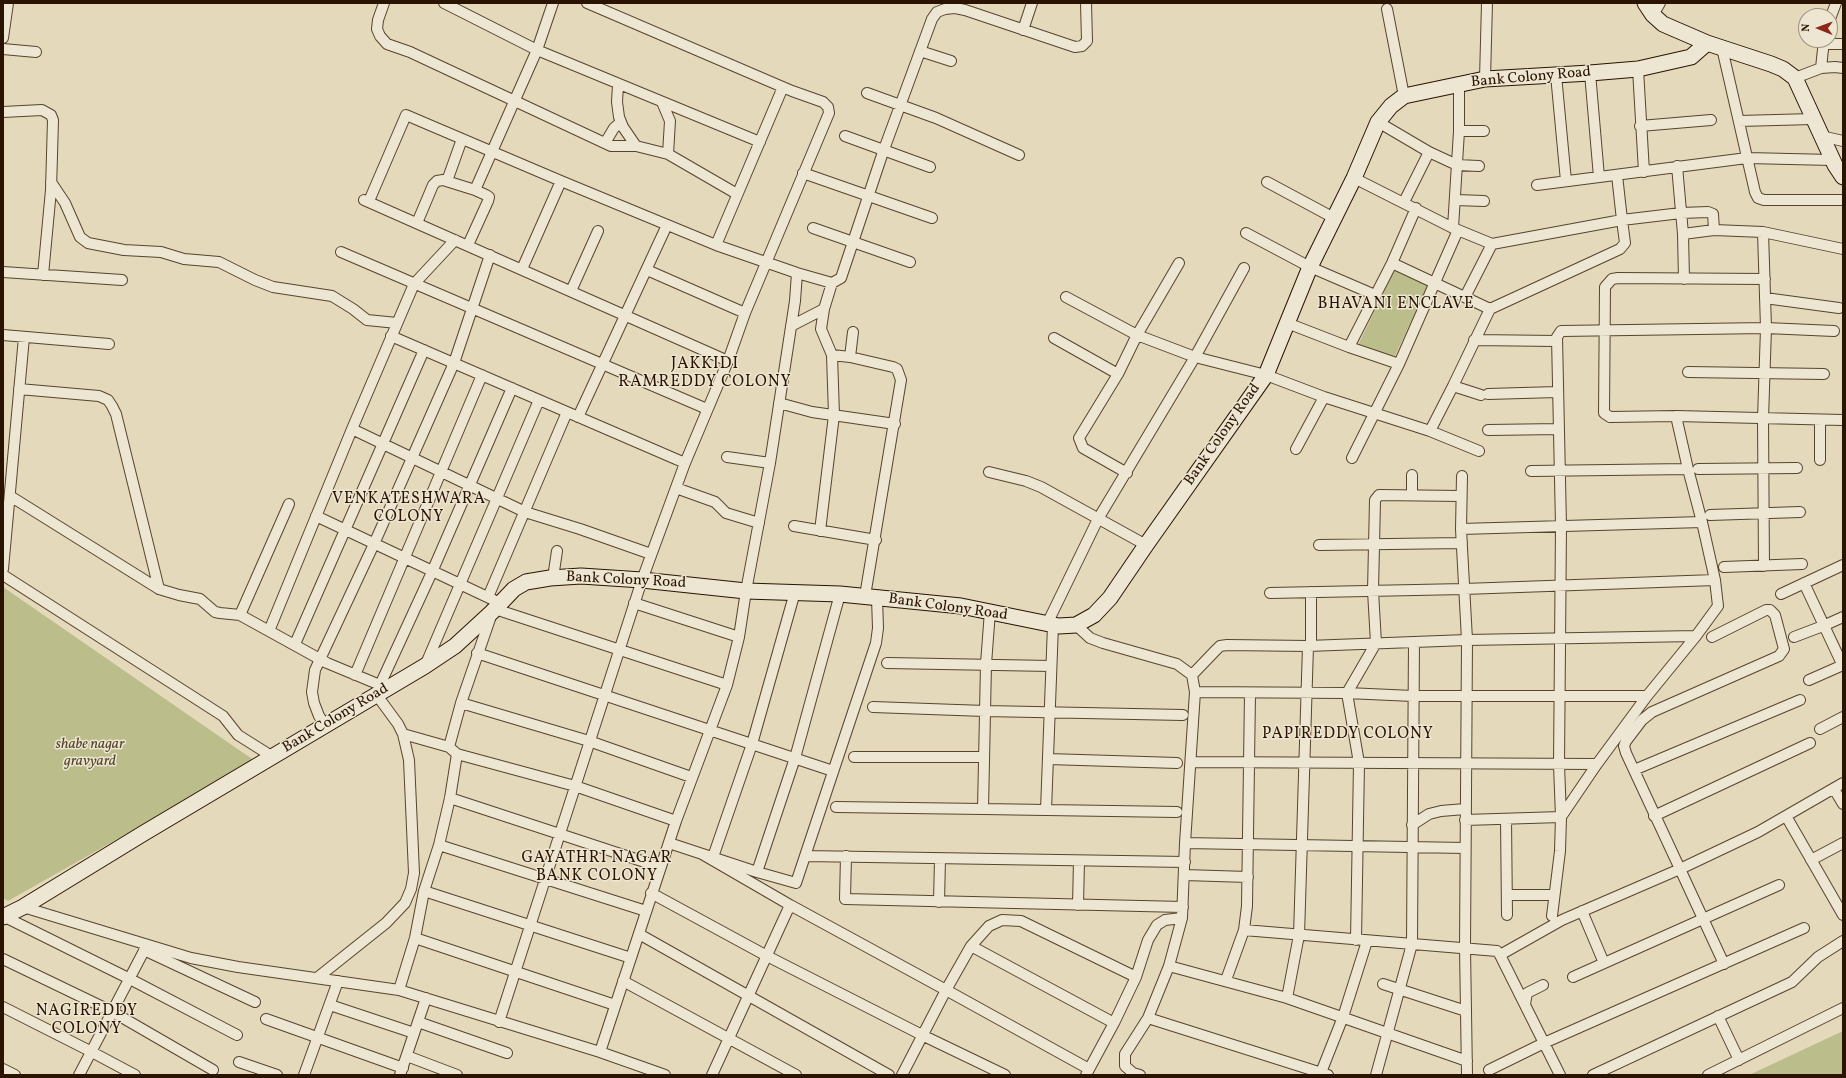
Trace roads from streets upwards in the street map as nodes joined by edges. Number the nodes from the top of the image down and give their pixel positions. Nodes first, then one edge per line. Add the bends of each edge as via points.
1 (8, 3) edge
2 (384, 3) edge
3 (444, 3) edge
4 (553, 3) edge
5 (587, 3) edge
6 (1032, 3) edge
7 (1086, 3) edge
8 (1486, 4) edge
9 (1653, 7) edge
10 (1387, 9) dead end
11 (1023, 30) junction
12 (3, 38) edge
13 (1707, 43) junction
14 (1722, 48) junction
15 (1823, 48) edge
16 (3, 49) edge
17 (537, 50) junction
18 (920, 51) junction
19 (36, 52) dead end
20 (951, 61) dead end
21 (1821, 68) junction
22 (1843, 68) edge
23 (1638, 69) junction
24 (1590, 73) junction
25 (1556, 75) junction
26 (1795, 78) junction
27 (1485, 79) junction
28 (618, 84) junction
29 (1459, 85) junction
30 (783, 87) junction
31 (867, 93) dead end
32 (1404, 96) junction
33 (514, 101) junction
34 (662, 102) junction
35 (901, 106) junction
36 (3, 112) edge
37 (1813, 119) junction
38 (1711, 120) dead end
39 (1739, 121) junction
40 (621, 122) junction
41 (1378, 122) junction
42 (1640, 126) junction
43 (1459, 131) junction
44 (1484, 131) dead end
45 (845, 136) dead end
46 (1821, 136) junction
47 (462, 139) junction
48 (1843, 141) edge
49 (760, 142) junction
50 (605, 143) junction
51 (636, 146) junction
52 (491, 150) junction
53 (884, 150) junction
54 (1429, 152) junction
55 (668, 154) junction
56 (1019, 155) dead end
57 (1747, 158) junction
58 (1832, 160) junction
59 (1457, 165) junction
60 (1480, 166) dead end
61 (1677, 166) junction
62 (930, 167) dead end
63 (1644, 172) junction
64 (803, 173) junction
65 (1617, 175) junction
66 (1599, 177) junction
67 (1843, 177) edge
68 (1354, 178) junction
69 (447, 181) junction
70 (561, 181) junction
71 (1566, 181) junction
72 (51, 182) junction
73 (1267, 182) dead end
74 (1537, 185) dead end
75 (475, 190) junction
76 (737, 194) junction
77 (868, 196) junction
78 (1456, 200) junction
79 (1843, 200) edge
80 (1484, 201) dead end
81 (1404, 202) junction
82 (1416, 208) junction
83 (1681, 213) junction
84 (932, 218) dead end
85 (1334, 218) junction
86 (1622, 220) junction
87 (417, 223) junction
88 (667, 225) junction
89 (813, 228) dead end
90 (1456, 229) junction
91 (1714, 230) junction
92 (598, 231) dead end
93 (1246, 232) dead end
94 (1763, 232) junction
95 (1683, 234) junction
96 (455, 240) junction
97 (852, 242) junction
98 (716, 244) junction
99 (1492, 244) junction
100 (468, 245) junction
101 (1843, 249) edge
102 (341, 252) dead end
103 (490, 255) junction
104 (766, 261) junction
105 (910, 262) dead end
106 (1179, 263) dead end
107 (1392, 263) junction
108 (1310, 267) junction
109 (1244, 268) dead end
110 (522, 269) junction
111 (647, 270) junction
112 (3, 272) edge
113 (797, 273) junction
114 (43, 275) junction
115 (1684, 279) junction
116 (1765, 279) junction
117 (122, 280) dead end
118 (832, 283) junction
119 (1436, 283) junction
120 (414, 284) junction
121 (571, 291) junction
122 (1375, 295) junction
123 (1066, 297) dead end
124 (1464, 297) junction
125 (1765, 298) junction
126 (1838, 308) dead end
127 (472, 309) junction
128 (824, 309) junction
129 (1490, 309) junction
130 (745, 313) junction
131 (626, 315) junction
132 (397, 323) junction
133 (1287, 323) junction
134 (791, 326) junction
135 (1766, 328) junction
136 (1834, 331) dead end
137 (853, 332) dead end
138 (1605, 332) junction
139 (3, 335) edge
140 (1137, 335) junction
141 (391, 336) junction
142 (24, 337) junction
143 (1054, 338) dead end
144 (1474, 340) junction
145 (1556, 341) junction
146 (109, 344) dead end
147 (1349, 347) junction
148 (424, 350) junction
149 (832, 355) junction
150 (850, 357) junction
151 (1195, 357) junction
152 (728, 362) junction
153 (454, 363) junction
154 (603, 364) junction
155 (1399, 364) junction
156 (1688, 372) dead end
157 (1118, 374) junction
158 (1764, 374) junction
159 (1824, 374) dead end
160 (482, 375) junction
161 (1266, 375) junction
162 (1453, 386) junction
163 (512, 388) junction
164 (19, 389) junction
165 (1557, 392) junction
166 (1324, 397) junction
167 (539, 400) junction
168 (780, 403) junction
169 (707, 409) junction
170 (567, 412) junction
171 (1375, 413) junction
172 (834, 415) junction
173 (1676, 416) junction
174 (578, 417) junction
175 (1763, 418) junction
176 (1820, 420) junction
177 (1843, 420) edge
178 (895, 424) junction
179 (352, 429) junction
180 (1559, 429) junction
181 (1488, 430) dead end
182 (1430, 431) junction
183 (382, 444) junction
184 (1296, 449) dead end
185 (1479, 451) dead end
186 (728, 456) dead end
187 (412, 458) junction
188 (1352, 458) dead end
189 (1820, 460) dead end
190 (770, 463) junction
191 (685, 464) junction
192 (1763, 468) junction
193 (1797, 468) dead end
194 (1688, 469) junction
195 (1698, 469) dead end
196 (1531, 470) dead end
197 (1560, 470) junction
198 (440, 471) junction
199 (989, 472) dead end
200 (1127, 473) junction
201 (1412, 475) dead end
202 (1462, 476) dead end
203 (469, 485) junction
204 (676, 488) junction
205 (1412, 495) junction
206 (10, 496) junction
207 (1462, 496) junction
208 (497, 498) junction
209 (289, 504) dead end
210 (525, 512) junction
211 (1800, 512) dead end
212 (1764, 513) junction
213 (316, 516) junction
214 (1706, 519) junction
215 (1098, 520) junction
216 (759, 523) junction
217 (794, 526) dead end
218 (1561, 526) junction
219 (1461, 529) junction
220 (345, 530) junction
221 (820, 531) junction
222 (876, 540) junction
223 (1462, 543) junction
224 (374, 544) junction
225 (1146, 544) junction
226 (1374, 544) junction
227 (1319, 545) dead end
228 (557, 551) dead end
229 (651, 554) junction
230 (403, 557) junction
231 (1802, 564) dead end
232 (1843, 565) edge
233 (1764, 566) junction
234 (1724, 567) dead end
235 (3, 569) edge
236 (432, 572) junction
237 (3, 575) edge
238 (553, 578) junction
239 (642, 580) junction
240 (1715, 580) junction
241 (1804, 583) junction
242 (460, 584) junction
243 (1560, 585) junction
244 (159, 589) junction
245 (1464, 589) junction
246 (746, 591) junction
247 (1373, 591) junction
248 (795, 592) junction
249 (1311, 592) junction
250 (1270, 593) dead end
251 (840, 594) junction
252 (1781, 594) dead end
253 (871, 597) junction
254 (634, 603) junction
255 (494, 605) junction
256 (990, 611) junction
257 (240, 615) junction
258 (1843, 616) edge
259 (1050, 624) junction
260 (1076, 625) junction
261 (1823, 626) junction
262 (269, 631) junction
263 (1696, 636) junction
264 (739, 637) junction
265 (1712, 637) dead end
266 (1794, 637) dead end
267 (1467, 640) junction
268 (1560, 640) junction
269 (1414, 642) junction
270 (1376, 643) junction
271 (295, 644) junction
272 (1310, 646) junction
273 (619, 649) junction
274 (477, 653) junction
275 (320, 660) junction
276 (887, 663) dead end
277 (986, 664) junction
278 (425, 666) junction
279 (1051, 666) junction
280 (1843, 666) edge
281 (354, 674) junction
282 (1192, 675) junction
283 (1809, 680) dead end
284 (727, 685) junction
285 (378, 690) junction
286 (1195, 692) junction
287 (1347, 692) junction
288 (1250, 693) junction
289 (1307, 693) junction
290 (604, 695) junction
291 (1413, 696) junction
292 (1467, 696) junction
293 (1561, 696) junction
294 (1647, 696) junction
295 (1800, 700) dead end
296 (461, 703) junction
297 (873, 707) dead end
298 (985, 711) junction
299 (1050, 713) junction
300 (1183, 715) dead end
301 (1843, 717) edge
302 (325, 725) junction
303 (1820, 729) dead end
304 (711, 730) junction
305 (403, 734) junction
306 (589, 741) junction
307 (752, 744) junction
308 (1810, 744) dead end
309 (453, 750) junction
310 (273, 756) junction
311 (854, 757) dead end
312 (984, 757) junction
313 (795, 758) junction
314 (1048, 759) junction
315 (1191, 762) junction
316 (1250, 762) junction
317 (1178, 763) dead end
318 (1304, 763) junction
319 (1359, 763) junction
320 (1413, 763) junction
321 (1466, 764) junction
322 (1559, 764) junction
323 (1597, 764) junction
324 (1634, 770) junction
325 (833, 771) junction
326 (692, 777) junction
327 (575, 786) junction
328 (1839, 786) edge
329 (450, 798) junction
330 (1843, 804) edge
331 (836, 807) dead end
332 (1465, 809) junction
333 (983, 810) junction
334 (1046, 810) junction
335 (1177, 812) dead end
336 (1654, 816) junction
337 (1786, 816) junction
338 (1561, 817) junction
339 (1506, 819) junction
340 (1465, 820) junction
341 (676, 821) junction
342 (1412, 825) junction
343 (560, 833) junction
344 (669, 843) junction
345 (1184, 843) junction
346 (1843, 843) edge
347 (1248, 844) junction
348 (438, 845) junction
349 (1302, 845) junction
350 (1357, 847) junction
351 (1412, 848) junction
352 (1465, 848) junction
353 (702, 854) junction
354 (805, 856) junction
355 (846, 856) junction
356 (713, 858) junction
357 (940, 859) junction
358 (1811, 860) junction
359 (1079, 861) junction
360 (1185, 862) junction
361 (660, 867) junction
362 (1680, 868) junction
363 (756, 872) junction
364 (1184, 875) junction
365 (1248, 877) junction
366 (545, 878) junction
367 (1779, 885) dead end
368 (424, 890) junction
369 (651, 893) junction
370 (1507, 895) junction
371 (1554, 895) junction
372 (939, 902) junction
373 (790, 905) junction
374 (1078, 905) junction
375 (24, 907) junction
376 (1183, 907) junction
377 (646, 911) junction
378 (1582, 911) junction
379 (1507, 915) dead end
380 (1843, 915) edge
381 (3, 916) edge
382 (1552, 916) dead end
383 (1182, 918) junction
384 (1703, 919) junction
385 (530, 925) junction
386 (1804, 928) dead end
387 (1244, 930) junction
388 (639, 934) junction
389 (1299, 935) junction
390 (415, 938) junction
391 (1356, 940) junction
392 (1367, 941) junction
393 (1843, 941) edge
394 (1412, 944) junction
395 (971, 946) junction
396 (145, 947) junction
397 (1465, 948) junction
398 (1500, 955) junction
399 (767, 956) junction
400 (631, 958) junction
401 (3, 959) edge
402 (1604, 963) junction
403 (1724, 964) junction
404 (1169, 966) junction
405 (515, 971) junction
406 (1136, 977) junction
407 (1573, 977) dead end
408 (128, 978) junction
409 (317, 978) junction
410 (1226, 980) junction
411 (338, 981) junction
412 (623, 981) junction
413 (1383, 984) dead end
414 (1543, 985) dead end
415 (399, 990) junction
416 (946, 990) junction
417 (1399, 990) junction
418 (748, 996) junction
419 (426, 998) junction
420 (1287, 998) junction
421 (255, 1002) dead end
422 (1525, 1004) junction
423 (330, 1005) junction
424 (615, 1005) junction
425 (3, 1007) edge
426 (1843, 1008) edge
427 (1466, 1010) junction
428 (111, 1011) junction
429 (1718, 1016) junction
430 (1343, 1017) junction
431 (1148, 1018) junction
432 (266, 1019) dead end
433 (418, 1022) junction
434 (499, 1022) junction
435 (1114, 1023) junction
436 (414, 1033) junction
437 (1388, 1033) junction
438 (237, 1035) dead end
439 (924, 1036) junction
440 (729, 1037) junction
441 (318, 1038) junction
442 (1544, 1043) junction
443 (90, 1051) junction
444 (600, 1052) junction
445 (507, 1053) dead end
446 (407, 1056) junction
447 (1739, 1060) junction
448 (1467, 1061) junction
449 (239, 1062) dead end
450 (3, 1069) edge
451 (213, 1070) dead end
452 (1489, 1070) dead end
453 (402, 1072) edge
454 (1087, 1072) edge
455 (1323, 1074) edge
456 (15, 1075) edge
457 (79, 1075) edge
458 (135, 1075) edge
459 (277, 1075) edge
460 (304, 1075) edge
461 (457, 1075) edge
462 (665, 1075) edge
463 (712, 1075) edge
464 (796, 1075) edge
465 (889, 1075) edge
466 (902, 1075) edge
467 (1005, 1075) edge
468 (1140, 1075) edge
469 (1376, 1075) edge
470 (1467, 1075) edge
471 (1560, 1075) edge
472 (1593, 1075) edge
473 (1708, 1075) edge

1 - 12 street
2 - 33 street via 377,29 387,44 410,52
3 - 17 street
4 - 17 street
5 - 30 street
6 - 11 street
7 - 11 street via 1088,33 1087,41 1082,46 1075,48
8 - 27 street
9 - 13 street via 1664,24
10 - 32 street
11 - 18 street via 966,10 944,9 937,12 932,19
13 - 14 street
13 - 23 street, Bank Colony Road via 1692,57
14 - 26 street via 1771,64
14 - 39 street
15 - 21 street
16 - 19 street
17 - 28 street
17 - 33 street
18 - 20 street
18 - 35 street
21 - 22 street
21 - 26 street
23 - 24 street, Bank Colony Road
23 - 42 street
24 - 25 street, Bank Colony Road
24 - 66 street
25 - 27 street, Bank Colony Road
25 - 71 street
26 - 37 street
27 - 29 street, Bank Colony Road
28 - 34 street
28 - 40 street via 617,102
29 - 32 street, Bank Colony Road
29 - 43 street
30 - 49 street
30 - 64 street via 823,102 828,107 828,117
31 - 35 street
32 - 41 street, Bank Colony Road via 1391,106
33 - 50 street
33 - 52 street
34 - 49 street
34 - 55 street via 670,121
35 - 53 street
35 - 56 street via 936,118
36 - 72 street via 42,110 51,115
37 - 39 street
37 - 46 street
38 - 42 street
39 - 57 street
40 - 50 street
40 - 51 street
41 - 54 street
41 - 68 street, Bank Colony Road
42 - 63 street
43 - 44 street
43 - 59 street
45 - 53 street
46 - 48 street
46 - 58 street
47 - 52 street
47 - 69 street
47 - 87 street via 406,115 366,200
49 - 76 street
50 - 51 street via 611,146
51 - 55 street
52 - 70 street
52 - 75 street
53 - 62 street
53 - 77 street
54 - 59 street
54 - 81 street
55 - 76 street
57 - 58 street
57 - 61 street
57 - 79 street via 1758,198
58 - 67 street
59 - 60 street
59 - 78 street
61 - 63 street
61 - 83 street
63 - 65 street
64 - 77 street
64 - 104 street
65 - 66 street
65 - 86 street
66 - 71 street
68 - 81 street
68 - 85 street, Bank Colony Road
69 - 75 street
69 - 87 street via 437,181 433,186
70 - 88 street
70 - 110 street
71 - 74 street
72 - 114 street
72 - 132 street via 65,203 80,237 88,243 124,250 161,252 184,259 219,262 273,286 332,296 367,320
73 - 85 street
75 - 100 street via 486,195 488,201
76 - 98 street
77 - 84 street
77 - 97 street
78 - 80 street
78 - 90 street
81 - 82 street
82 - 90 street
82 - 107 street
83 - 86 street
83 - 91 street via 1712,214
83 - 95 street
85 - 108 street, Bank Colony Road
86 - 99 street
86 - 129 street via 1625,243 1620,249
87 - 96 street
88 - 98 street
88 - 111 street
89 - 97 street
90 - 99 street
90 - 119 street
91 - 94 street
91 - 95 street
92 - 121 street
93 - 108 street
94 - 101 street
94 - 116 street
95 - 115 street
96 - 100 street
96 - 120 street
97 - 105 street
97 - 118 street via 841,278
98 - 104 street
99 - 124 street
100 - 103 street
102 - 120 street
103 - 110 street
103 - 127 street
104 - 113 street
104 - 130 street
106 - 140 street
107 - 119 street
107 - 122 street
108 - 122 street
108 - 133 street, Bank Colony Road
109 - 151 street
110 - 121 street
111 - 130 street
111 - 131 street
112 - 114 street
113 - 118 street
113 - 134 street
114 - 117 street
115 - 116 street
115 - 138 street via 1612,280 1605,287
116 - 125 street
118 - 128 street
119 - 124 street
119 - 155 street
120 - 127 street
120 - 132 street
121 - 131 street
122 - 147 street
123 - 140 street
124 - 129 street
125 - 126 street
125 - 135 street
127 - 153 street
127 - 154 street
128 - 134 street
128 - 149 street via 821,329
129 - 144 street
130 - 152 street
131 - 152 street
131 - 154 street
132 - 141 street
133 - 147 street
133 - 161 street, Bank Colony Road
134 - 168 street
135 - 136 street
135 - 138 street
135 - 158 street
137 - 150 street
138 - 145 street via 1561,331
138 - 173 street via 1604,413 1610,417
139 - 142 street
140 - 151 street
140 - 157 street
141 - 148 street
141 - 179 street
142 - 146 street
142 - 164 street
143 - 157 street
144 - 145 street
144 - 162 street
145 - 165 street
147 - 155 street
148 - 153 street
148 - 183 street
149 - 150 street
149 - 172 street
150 - 178 street via 897,369 901,380
151 - 161 street
151 - 200 street
152 - 169 street
153 - 160 street
153 - 187 street
154 - 169 street
154 - 174 street
155 - 171 street
156 - 158 street
157 - 200 street via 1079,438 1084,448
158 - 159 street
158 - 175 street
160 - 163 street
160 - 198 street
161 - 166 street
161 - 225 street, Bank Colony Road
162 - 165 street via 1484,394
162 - 182 street
163 - 167 street
163 - 203 street
164 - 206 street
164 - 244 street via 99,396 108,400 116,414
165 - 180 street
166 - 171 street
166 - 184 street
167 - 170 street
167 - 208 street
168 - 172 street
168 - 190 street
169 - 191 street
170 - 174 street
170 - 210 street
171 - 182 street
171 - 188 street
172 - 178 street
172 - 221 street
173 - 175 street
173 - 194 street
174 - 191 street
175 - 176 street
175 - 192 street
176 - 177 street
176 - 189 street
178 - 222 street
179 - 183 street
179 - 213 street
180 - 181 street
180 - 197 street
182 - 185 street
183 - 187 street
183 - 220 street
186 - 190 street
187 - 198 street
187 - 224 street
190 - 216 street
191 - 204 street
192 - 193 street
192 - 195 street
192 - 212 street
194 - 197 street
194 - 214 street
196 - 197 street
197 - 218 street
198 - 203 street
198 - 230 street
199 - 215 street via 1026,481
200 - 215 street
201 - 205 street
202 - 207 street
203 - 208 street
203 - 236 street
204 - 216 street via 715,502 726,513
204 - 229 street
205 - 207 street
205 - 226 street via 1376,496
206 - 235 street
206 - 244 street
207 - 219 street
208 - 210 street
208 - 242 street
209 - 257 street
210 - 229 street
210 - 255 street
211 - 212 street
212 - 214 street
212 - 233 street
213 - 220 street
213 - 262 street
214 - 218 street
214 - 240 street
215 - 225 street
215 - 259 street
216 - 246 street
217 - 221 street
218 - 219 street
218 - 243 street
219 - 223 street
220 - 224 street
220 - 271 street
221 - 222 street
222 - 253 street
223 - 226 street
223 - 245 street
224 - 230 street
224 - 275 street
225 - 260 street, Bank Colony Road via 1110,598 1094,615
226 - 227 street
226 - 247 street
228 - 238 street
229 - 239 street
230 - 236 street
230 - 281 street
231 - 233 street
232 - 241 street
233 - 234 street
236 - 242 street
236 - 285 street
237 - 310 street via 222,716 238,734
238 - 239 street, Bank Colony Road via 581,576
238 - 255 street, Bank Colony Road via 526,582
239 - 246 street, Bank Colony Road
239 - 254 street
240 - 243 street
240 - 263 street via 1718,606
241 - 252 street
241 - 261 street
242 - 255 street
242 - 278 street
243 - 245 street
243 - 268 street
244 - 257 street via 200,599 214,612
245 - 247 street
245 - 267 street
246 - 248 street, Bank Colony Road
246 - 264 street
247 - 249 street
247 - 270 street
248 - 251 street, Bank Colony Road
248 - 307 street
249 - 250 street
249 - 272 street
251 - 253 street, Bank Colony Road
251 - 313 street
253 - 256 street, Bank Colony Road
253 - 325 street via 879,614 876,643
254 - 264 street
254 - 273 street
255 - 273 street
255 - 274 street
255 - 278 street, Bank Colony Road via 455,646
256 - 259 street, Bank Colony Road
256 - 277 street
257 - 262 street
258 - 261 street
259 - 260 street, Bank Colony Road
259 - 279 street
260 - 282 street via 1090,638 1177,664
261 - 266 street
261 - 280 street
262 - 271 street
263 - 268 street
263 - 294 street
264 - 284 street
265 - 324 street via 1770,610 1775,615 1784,649 1779,656 1646,716 1624,746
267 - 268 street
267 - 269 street
267 - 292 street
268 - 293 street
269 - 270 street
269 - 291 street
270 - 272 street
270 - 287 street
271 - 275 street
272 - 282 street via 1220,646
272 - 289 street
273 - 284 street
273 - 290 street
274 - 290 street
274 - 296 street
275 - 281 street
275 - 302 street via 315,670 312,692 319,716
276 - 277 street
277 - 279 street
277 - 298 street
278 - 285 street, Bank Colony Road
279 - 299 street
280 - 283 street
281 - 285 street
282 - 286 street
284 - 304 street
285 - 302 street, Bank Colony Road
285 - 305 street
286 - 288 street
286 - 315 street
287 - 289 street
287 - 291 street
287 - 319 street
288 - 289 street
288 - 316 street
289 - 318 street
290 - 304 street
290 - 306 street
291 - 292 street
291 - 320 street
292 - 293 street
292 - 321 street
293 - 294 street
293 - 322 street
294 - 323 street
295 - 324 street
296 - 306 street
296 - 309 street
297 - 298 street
298 - 299 street
298 - 312 street
299 - 300 street
299 - 314 street
301 - 303 street
302 - 310 street, Bank Colony Road
304 - 307 street
304 - 326 street
305 - 309 street
305 - 409 street via 409,760 412,803 412,889 405,903 386,923
306 - 326 street
306 - 327 street
307 - 313 street
307 - 356 street
308 - 336 street
309 - 327 street
309 - 329 street
310 - 375 street, Bank Colony Road
311 - 312 street
312 - 333 street
313 - 325 street
313 - 363 street
314 - 317 street
314 - 334 street
315 - 316 street
315 - 345 street
316 - 318 street
316 - 347 street
318 - 319 street
318 - 349 street
319 - 320 street
319 - 350 street
320 - 321 street
320 - 342 street
321 - 322 street
321 - 332 street
322 - 323 street
322 - 338 street
323 - 338 street
324 - 336 street
325 - 354 street
326 - 341 street
327 - 341 street
327 - 343 street
328 - 330 street
328 - 337 street
329 - 343 street
329 - 348 street
331 - 333 street
332 - 340 street
332 - 342 street via 1429,814
333 - 334 street
334 - 335 street
336 - 362 street
337 - 358 street
337 - 362 street via 1758,832
338 - 339 street
338 - 371 street via 1560,851
339 - 340 street
339 - 370 street
340 - 352 street
341 - 344 street
342 - 351 street
343 - 361 street
343 - 366 street
344 - 353 street
344 - 361 street
345 - 347 street
345 - 360 street
346 - 358 street
347 - 349 street
347 - 365 street
348 - 366 street
348 - 368 street
349 - 350 street
349 - 389 street
350 - 351 street
350 - 391 street
351 - 352 street
351 - 394 street
352 - 397 street
353 - 356 street
353 - 373 street
354 - 355 street
354 - 363 street via 796,883
355 - 357 street
355 - 372 street via 845,899
356 - 363 street
357 - 359 street
357 - 372 street
358 - 380 street
359 - 360 street
359 - 374 street
360 - 364 street
361 - 369 street
362 - 378 street
362 - 384 street
364 - 365 street
364 - 376 street
365 - 387 street
366 - 377 street
366 - 385 street
367 - 384 street
368 - 385 street
368 - 390 street
369 - 377 street
369 - 399 street
370 - 371 street
370 - 379 street
371 - 382 street
372 - 374 street
373 - 399 street
373 - 416 street
374 - 376 street
375 - 381 street, Bank Colony Road
375 - 396 street
376 - 383 street
377 - 388 street
378 - 398 street
378 - 402 street
381 - 408 street
383 - 404 street
383 - 406 street via 1165,920 1157,926 1148,940
384 - 402 street
384 - 403 street
385 - 400 street
385 - 405 street
386 - 403 street
387 - 389 street
387 - 410 street
388 - 400 street
388 - 418 street
389 - 391 street
389 - 420 street
390 - 405 street
390 - 415 street
391 - 392 street
392 - 394 street
392 - 430 street
393 - 429 street via 1818,958 1792,982
394 - 397 street
394 - 417 street
395 - 406 street via 989,926 1002,920 1021,921
395 - 416 street
395 - 435 street
396 - 408 street
396 - 409 street via 211,962
396 - 421 street
397 - 398 street via 1492,950
397 - 427 street
398 - 422 street
399 - 418 street
399 - 439 street
400 - 412 street
401 - 428 street
402 - 407 street
403 - 442 street
404 - 410 street
404 - 431 street
405 - 424 street
405 - 434 street
406 - 435 street
408 - 428 street
408 - 438 street
409 - 411 street
410 - 420 street
411 - 415 street
411 - 423 street
412 - 424 street
412 - 440 street
413 - 417 street
414 - 422 street via 1527,993
415 - 419 street
416 - 439 street
416 - 454 street
417 - 427 street
417 - 437 street
418 - 440 street
418 - 465 street
419 - 433 street
419 - 434 street
420 - 430 street
422 - 442 street
423 - 436 street
423 - 441 street
424 - 444 street
425 - 443 street
426 - 447 street
427 - 448 street
428 - 443 street
428 - 451 street
429 - 447 street
429 - 472 street
430 - 437 street
430 - 455 street
431 - 455 street
431 - 468 street via 1124,1059 1125,1066
432 - 441 street
433 - 436 street
433 - 445 street
434 - 444 street
435 - 454 street
436 - 446 street
437 - 448 street
437 - 469 street
439 - 466 street
439 - 467 street
440 - 463 street
440 - 464 street
441 - 453 street
441 - 460 street
442 - 452 street
442 - 471 street
443 - 457 street
443 - 458 street
444 - 462 street
446 - 453 street
446 - 461 street
447 - 473 street
448 - 470 street
449 - 459 street
450 - 456 street

